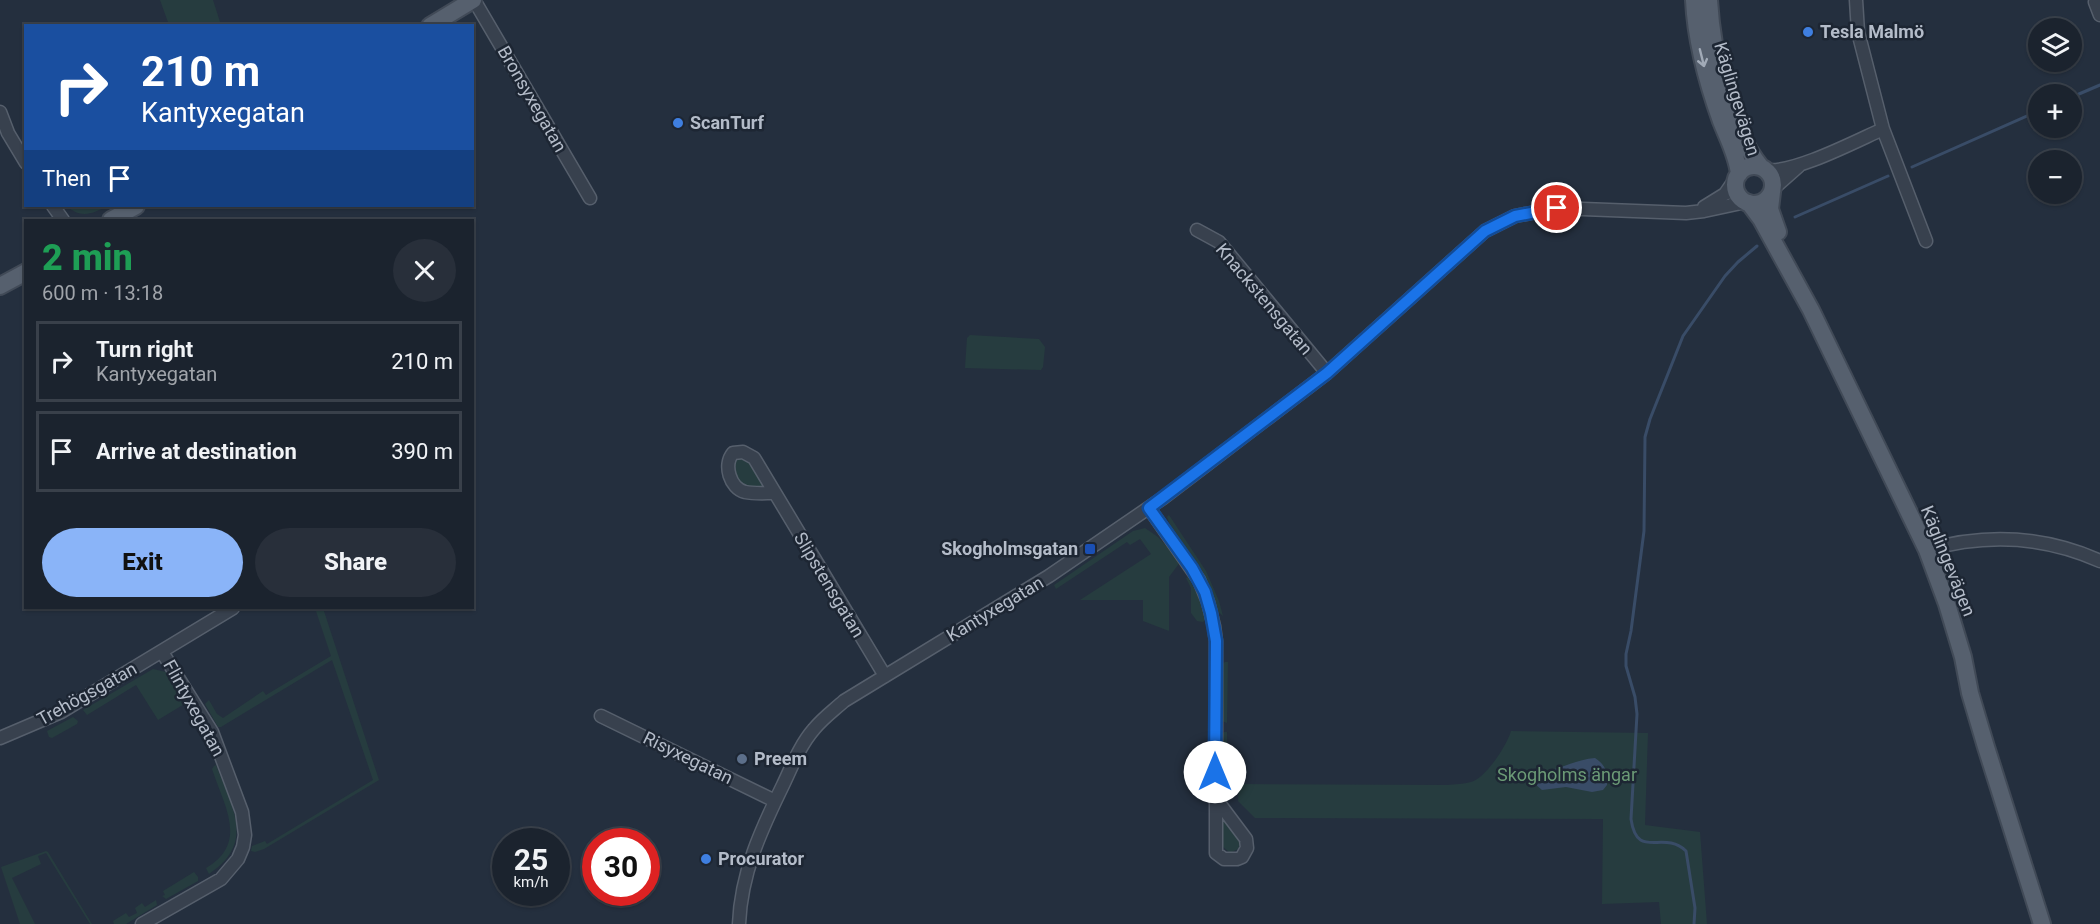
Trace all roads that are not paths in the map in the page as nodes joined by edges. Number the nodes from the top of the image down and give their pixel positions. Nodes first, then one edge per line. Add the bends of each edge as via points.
1 (473, 0) edge
2 (1694, 0) edge
3 (1709, 0) edge
4 (1856, 0) edge
5 (2096, 2) edge
6 (2100, 15) edge
7 (433, 24) edge
8 (0, 112) edge
9 (1883, 129) junction
10 (24, 160) edge
11 (1800, 164) junction
12 (1763, 169) junction
13 (1738, 176) junction
14 (1772, 191) junction
15 (590, 198) dead end
16 (1748, 203) junction
17 (134, 207) edge
18 (1686, 213) junction
19 (113, 219) edge
20 (1197, 230) dead end
21 (1926, 241) dead end
22 (24, 273) edge
23 (0, 286) edge
24 (1811, 310) junction
25 (1327, 373) junction
26 (774, 493) dead end
27 (1149, 508) junction
28 (1926, 550) junction
29 (2100, 561) edge
30 (231, 609) edge
31 (162, 652) junction
32 (885, 676) junction
33 (601, 716) dead end
34 (0, 738) edge
35 (1216, 799) junction
36 (775, 801) junction
37 (2016, 840) junction
38 (142, 924) edge
39 (739, 924) edge
40 (2042, 924) edge
41 (2051, 924) edge

1 - 7 main road
1 - 15 street, Bronsyxegatan
2 -> 13 main road, Käglingevägen via 1701,55 1737,160
3 - 12 main road, Käglingevägen via 1722,78 1744,142
4 - 9 street via 1858,32
5 - 6 street
8 - 10 street
9 - 11 street
9 - 21 street
11 - 12 street via 1773,171
11 - 14 street
12 - 13 main road via 1751,166
12 - 14 main road via 1772,179
13 - 16 main road via 1738,195
13 - 18 street, Kantyxegatan via 1717,201
14 - 16 main road via 1764,201
14 - 24 main road, Käglingevägen via 1771,216
16 - 18 street, Kantyxegatan
16 - 24 main road, Käglingevägen via 1761,219
17 - 19 main road
18 - 25 street, Kantyxegatan via 1557,208 1507,219 1471,242
20 - 25 street, Knackstensgatan via 1220,242
22 - 23 main road
24 - 28 main road, Käglingevägen
25 - 27 street, Kantyxegatan
26 - 32 street, Slipstensgatan
27 - 32 street, Kantyxegatan via 1049,576
27 - 35 street via 1199,580 1214,626
28 - 29 street via 1974,540 2014,539 2058,545
28 - 37 main road, Käglingevägen via 1947,604
30 - 31 street, Trehögsgatan
31 - 34 street, Trehögsgatan via 61,711
31 - 38 street, Flintyxegatan via 212,732 242,812 245,835 238,859 221,879
32 - 36 street, Kantyxegatan via 844,701 814,729
33 - 36 street, Risyxegatan
35 - 35 street via 1246,838 1246,853 1237,859 1224,859 1216,853
36 - 39 street, Kantyxegatan via 748,865
37 - 40 main road, Käglingevägen
37 - 41 main road, Käglingevägen

